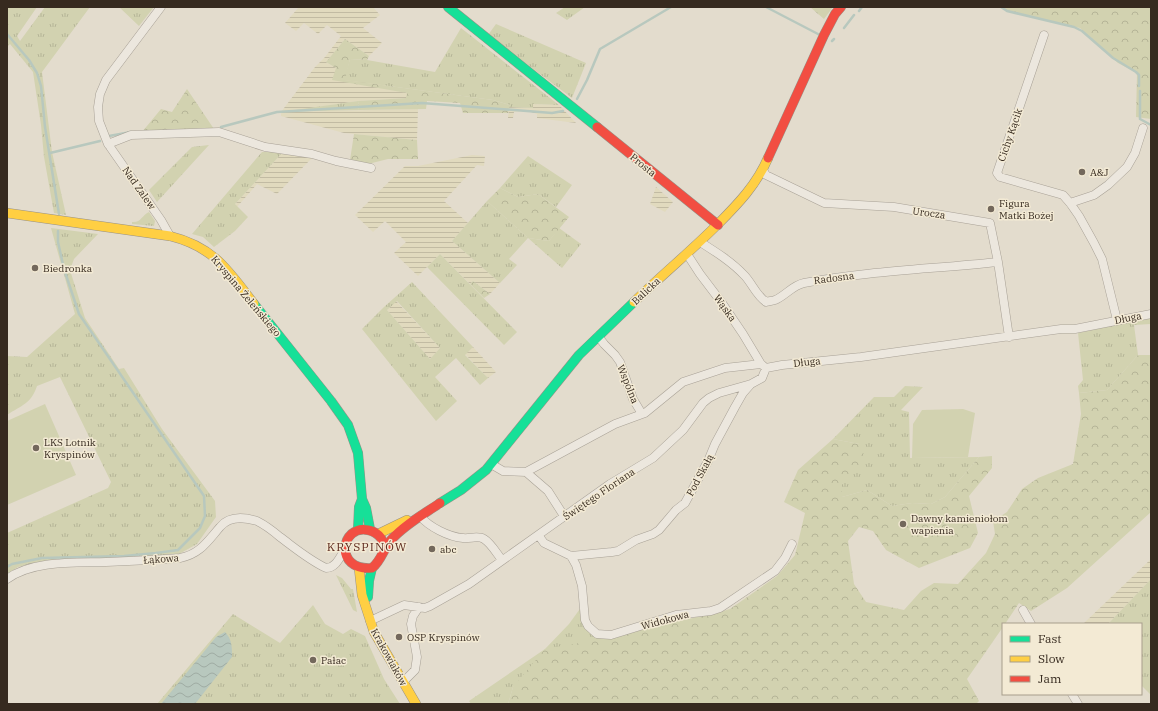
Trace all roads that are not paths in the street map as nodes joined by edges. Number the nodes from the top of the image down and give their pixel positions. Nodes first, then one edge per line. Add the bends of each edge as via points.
1 (161, 7) edge
2 (448, 7) edge
3 (841, 7) edge
4 (1044, 35) dead end
5 (1143, 128) dead end
6 (107, 142) junction
7 (371, 168) dead end
8 (763, 170) junction
9 (1070, 203) junction
10 (7, 214) edge
11 (718, 225) junction
12 (170, 236) junction
13 (700, 242) junction
14 (687, 254) junction
15 (998, 262) junction
16 (1151, 314) edge
17 (1117, 320) junction
18 (598, 336) junction
19 (1009, 336) junction
20 (764, 366) junction
21 (751, 384) junction
22 (642, 414) junction
23 (491, 464) junction
24 (526, 472) junction
25 (362, 500) junction
26 (420, 516) junction
27 (564, 516) junction
28 (358, 530) junction
29 (374, 532) junction
30 (539, 536) junction
31 (792, 544) dead end
32 (345, 549) junction
33 (385, 550) junction
34 (571, 556) junction
35 (502, 560) junction
36 (350, 562) junction
37 (335, 565) junction
38 (359, 568) junction
39 (372, 568) junction
40 (7, 579) edge
41 (419, 607) junction
42 (367, 608) junction
43 (1023, 610) dead end
44 (370, 621) junction
45 (1030, 623) edge
46 (403, 682) junction
47 (1073, 695) edge
48 (416, 704) edge
49 (1078, 704) edge

1 - 6 street, Nad Zalew via 106,80 100,94 99,121
2 - 11 main road, Prosta
3 - 8 main road, Balicka via 825,32
4 - 9 street, Cichy Kącik via 996,173 1063,195
5 - 9 street via 1128,167 1094,195
6 - 7 street via 131,135 219,132 265,147 312,154
6 - 12 street, Nad Zalew
8 - 11 main road, Balicka via 742,200
8 - 15 street, Urocza via 766,175 824,203 894,207 990,223
9 - 17 street, Cichy Kącik via 1102,259
10 - 12 main road, Kryspina Żeleńskiego
11 - 13 main road, Balicka
12 - 25 main road, Kryspina Żeleńskiego via 197,244 217,258 336,407 350,429 358,453
13 - 14 main road, Balicka
13 - 15 street, Radosna via 726,258 746,277 760,298 766,302 775,301 800,283 817,280 896,270
14 - 18 main road, Balicka
14 - 20 street, Wąska
15 - 19 street, Urocza
16 - 17 street, Długa
17 - 19 street, Długa via 1075,329
18 - 22 street, Wspólna via 620,362 633,399
18 - 23 main road, Balicka via 561,375
19 - 20 street, Długa via 861,357
20 - 21 street, Świętego Floriana via 762,378
20 - 22 street, Długa via 725,368 683,382
21 - 27 street, Świętego Floriana via 709,398 683,430 653,458
21 - 34 street, Pod Skałą via 735,407 687,499 658,530 618,551
22 - 24 street, Długa via 615,424
23 - 24 street via 503,471
23 - 26 main road, Balicka via 467,486
24 - 27 street via 548,491
25 - 28 main road, Kryspina Żeleńskiego via 359,507
25 - 29 main road, Kryspina Żeleńskiego
26 - 29 main road, Balicka
26 - 33 main road, Balicka via 390,540
26 - 35 street via 424,521 453,537 484,539
27 - 30 street, Świętego Floriana
28 - 29 main road
28 - 32 main road via 348,537
29 - 33 main road via 382,538
30 - 34 street via 544,543
30 - 35 street, Świętego Floriana
31 - 34 street, Widokowa via 775,571 720,608 676,615 611,635 597,634 588,626 580,579
32 - 36 main road
32 - 37 street
33 - 39 main road via 381,560
35 - 41 street, Świętego Floriana via 469,584 430,606
36 - 37 street, Łąkowa
36 - 38 main road
37 - 40 street, Łąkowa via 326,568 265,525 236,518 222,524 203,547 188,557 39,566
38 - 39 main road
38 - 42 main road, Krakowiaków via 362,595
39 - 42 main road, Krakowiaków
41 - 44 street, Świętego Floriana via 404,605
41 - 46 street via 411,624 417,657 415,670
42 - 44 main road, Krakowiaków
43 - 45 street
44 - 46 main road, Krakowiaków via 380,644
46 - 48 main road, Krakowiaków
47 - 49 street

